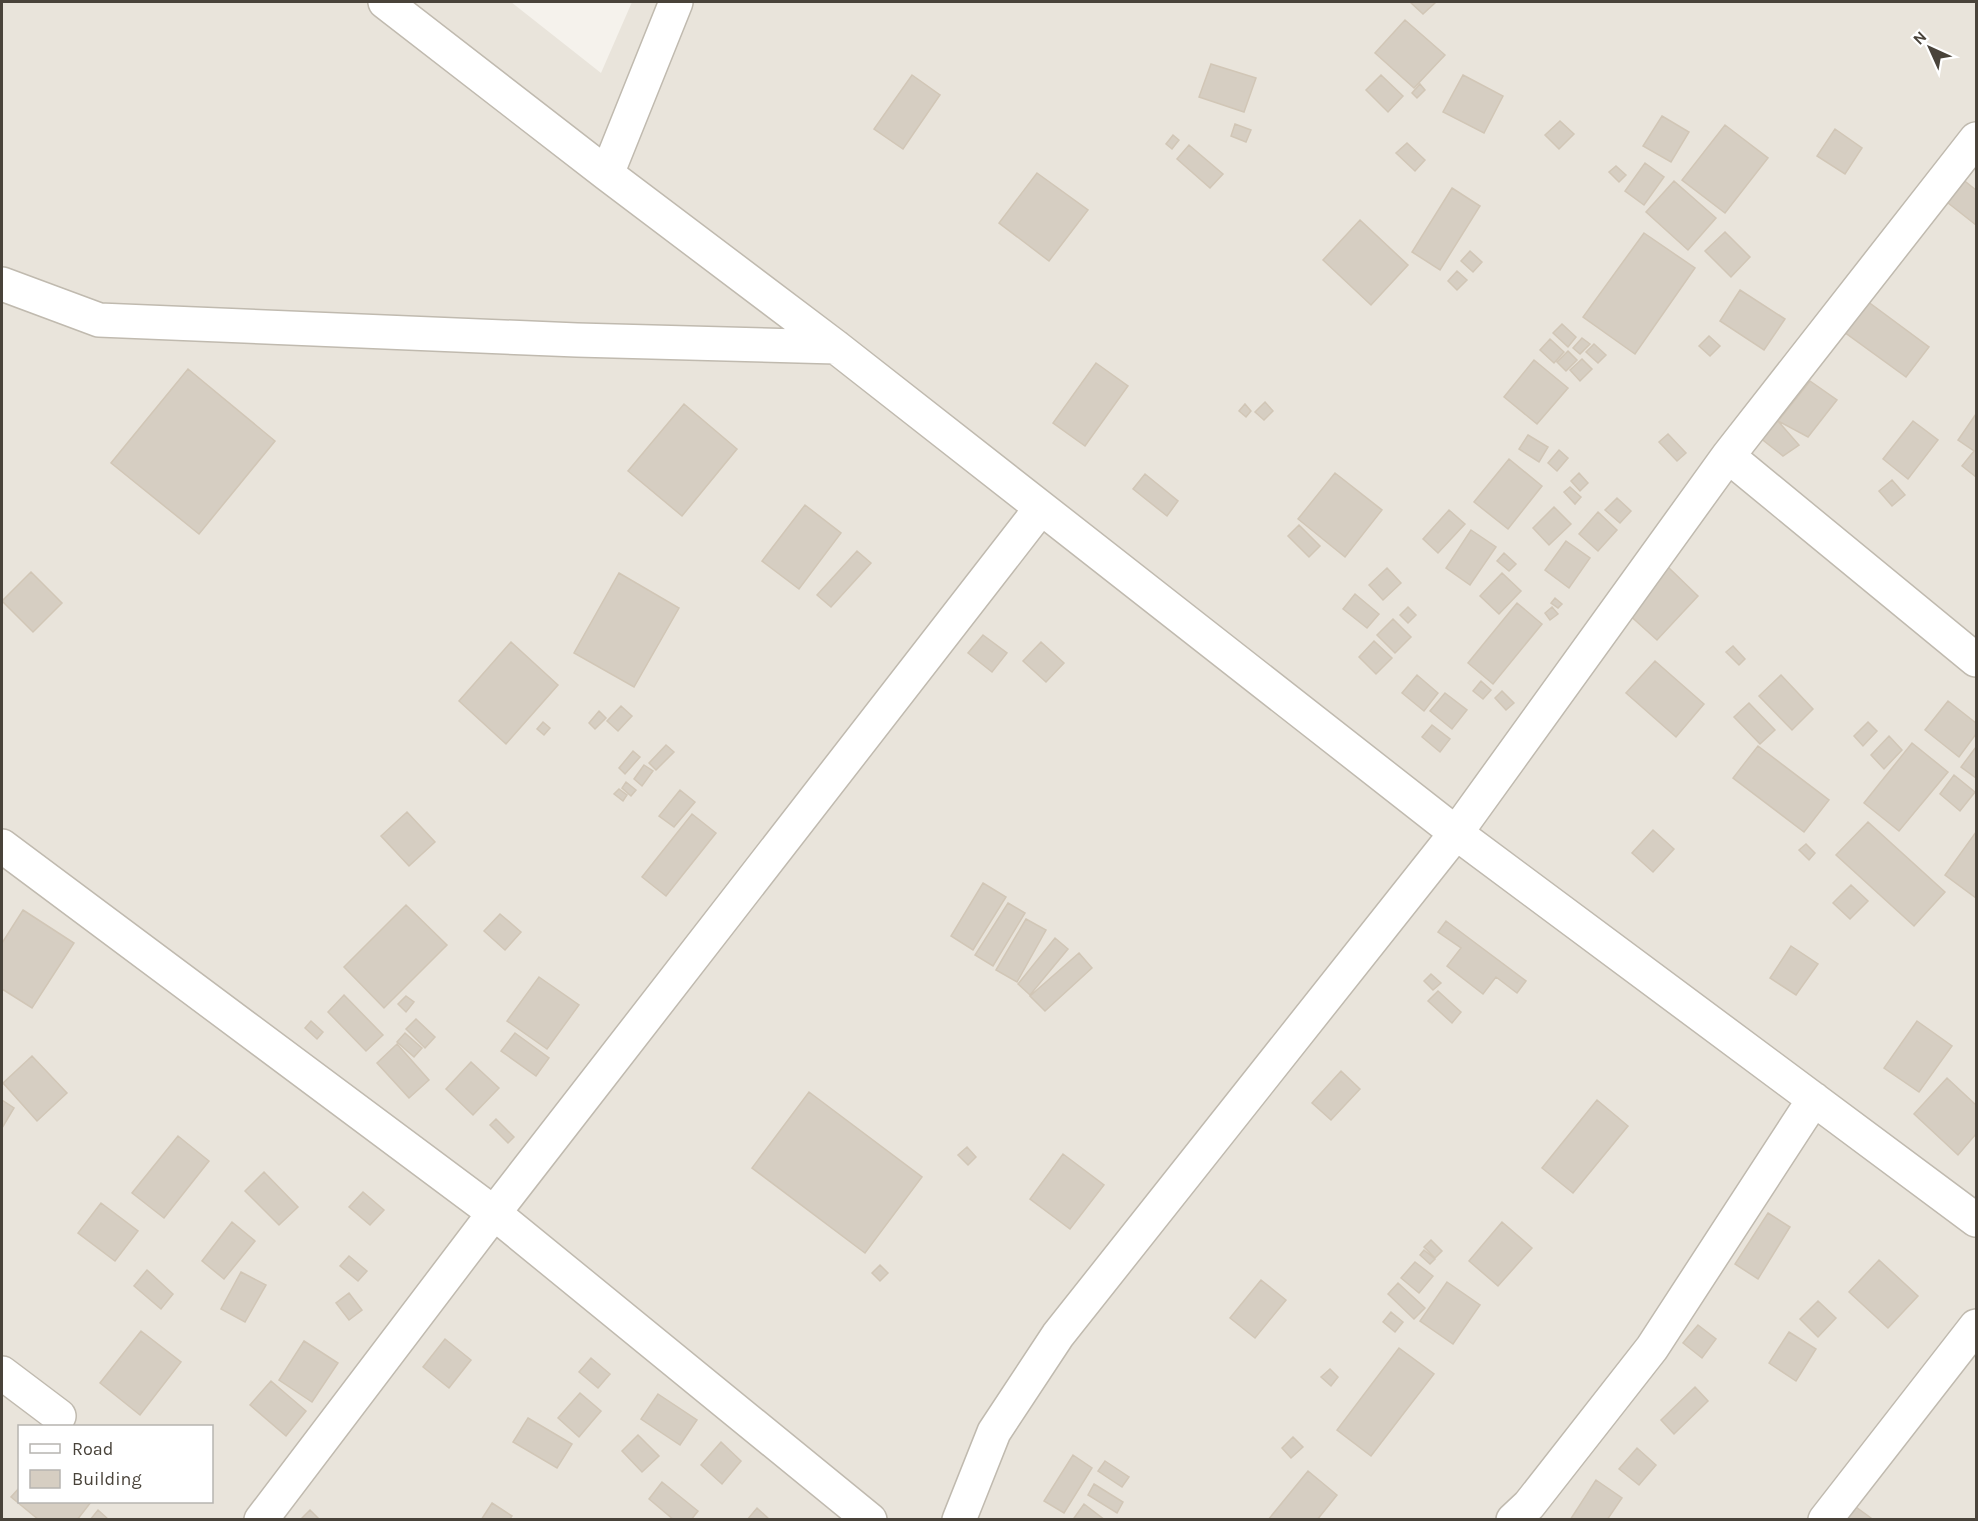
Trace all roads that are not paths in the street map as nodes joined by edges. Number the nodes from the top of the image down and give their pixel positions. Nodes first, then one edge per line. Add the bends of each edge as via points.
1 (385, 2) edge
2 (676, 2) edge
3 (1975, 144) edge
4 (607, 174) junction
5 (2, 284) edge
6 (836, 347) junction
7 (1728, 456) junction
8 (1041, 508) junction
9 (1977, 660) edge
10 (1455, 833) junction
11 (2, 846) edge
12 (1814, 1099) junction
13 (494, 1213) junction
14 (1977, 1220) edge
15 (1977, 1326) edge
16 (2, 1373) edge
17 (59, 1416) dead end
18 (261, 1520) edge
19 (870, 1520) edge
20 (959, 1520) edge
21 (1513, 1520) edge
22 (1825, 1520) edge

1 - 4 street
2 - 4 street
3 - 7 street
4 - 6 street
5 - 6 street via 99,320
6 - 8 street
7 - 9 street
7 - 10 street
8 - 10 street
8 - 13 street
10 - 12 street
10 - 20 street via 1058,1335 994,1432
11 - 13 street
12 - 14 street
12 - 21 street via 1652,1348 1529,1505
13 - 18 street
13 - 19 street
15 - 22 street
16 - 17 street

